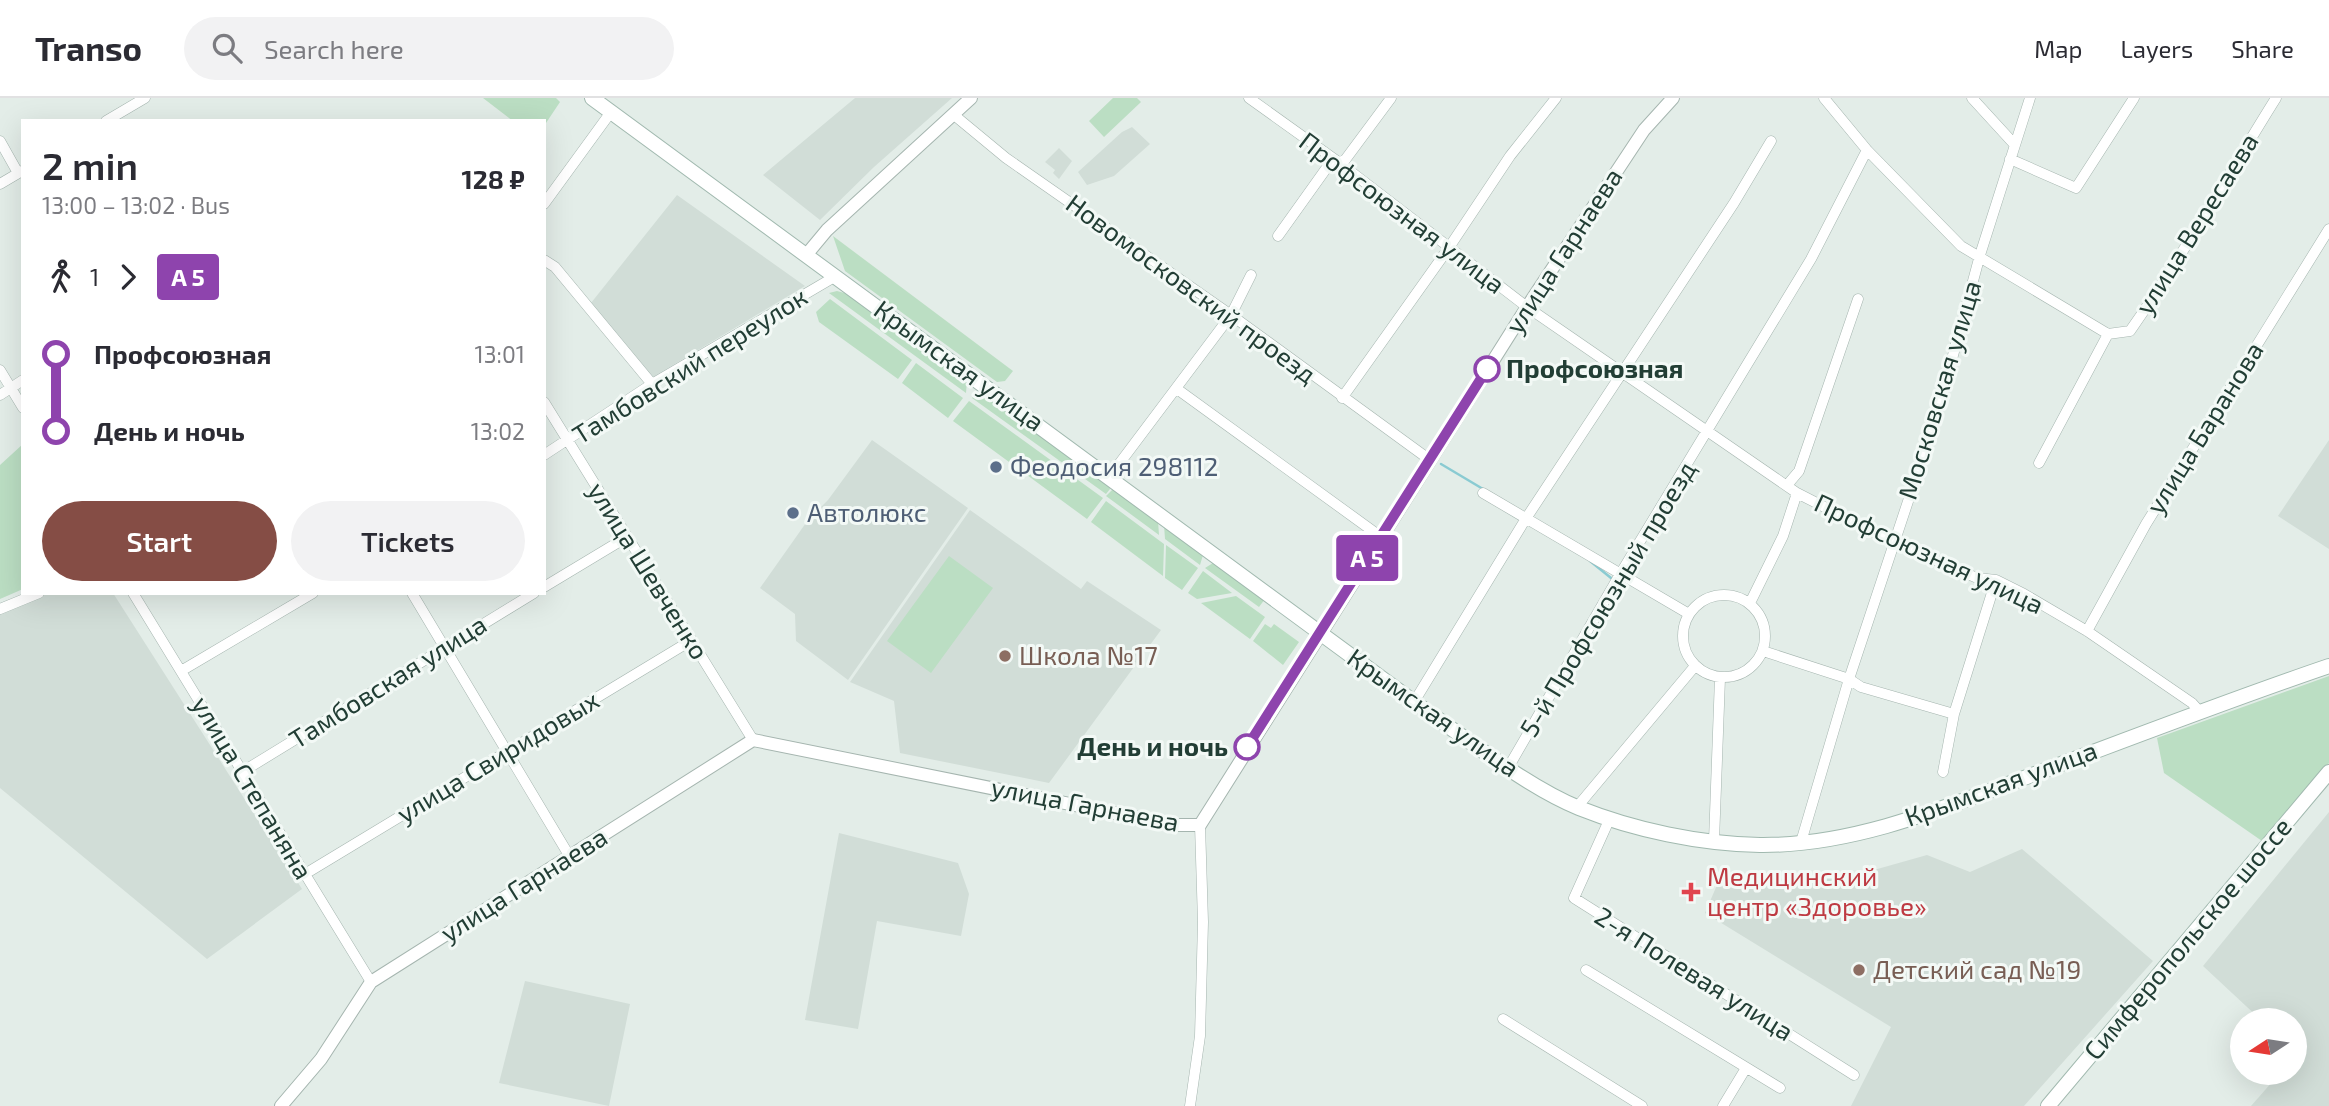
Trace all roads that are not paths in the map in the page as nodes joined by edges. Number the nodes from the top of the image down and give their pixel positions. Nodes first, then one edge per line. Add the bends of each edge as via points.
1 (145, 98) edge
2 (592, 98) edge
3 (971, 98) edge
4 (1249, 98) edge
5 (1391, 98) edge
6 (1556, 98) edge
7 (1824, 98) edge
8 (1972, 98) edge
9 (2030, 98) edge
10 (2134, 98) edge
11 (2276, 98) edge
12 (1668, 99) edge
13 (611, 112) junction
14 (954, 115) junction
15 (120, 117) edge
16 (0, 141) edge
17 (1771, 141) dead end
18 (2015, 145) junction
19 (1867, 150) junction
20 (2010, 159) junction
21 (1337, 161) junction
22 (20, 172) edge
23 (0, 184) edge
24 (546, 201) edge
25 (2329, 229) edge
26 (1278, 236) dead end
27 (1448, 249) junction
28 (807, 254) junction
29 (1980, 255) junction
30 (546, 261) edge
31 (1251, 275) dead end
32 (836, 276) junction
33 (1858, 299) dead end
34 (1527, 307) junction
35 (1231, 315) junction
36 (2108, 334) junction
37 (0, 370) edge
38 (1622, 374) junction
39 (21, 381) edge
40 (652, 384) junction
41 (11, 388) junction
42 (1177, 389) junction
43 (0, 394) edge
44 (1342, 398) junction
45 (21, 405) edge
46 (546, 405) edge
47 (1709, 430) junction
48 (567, 441) junction
49 (546, 454) edge
50 (1430, 460) junction
51 (2039, 463) dead end
52 (1110, 476) junction
53 (1788, 484) junction
54 (1483, 493) dead end
55 (1797, 493) junction
56 (1525, 520) junction
57 (627, 537) junction
58 (1381, 537) junction
59 (1893, 542) junction
60 (1619, 576) junction
61 (1996, 580) junction
62 (546, 586) edge
63 (34, 595) edge
64 (132, 595) edge
65 (310, 595) edge
66 (413, 595) edge
67 (531, 595) edge
68 (1750, 603) junction
69 (0, 609) edge
70 (1689, 614) junction
71 (2087, 631) junction
72 (1320, 632) junction
73 (692, 640) junction
74 (445, 646) junction
75 (1763, 652) junction
76 (1695, 666) junction
77 (2329, 666) edge
78 (181, 671) junction
79 (1720, 678) junction
80 (1849, 679) junction
81 (1414, 702) junction
82 (2201, 713) junction
83 (1954, 714) junction
84 (753, 740) junction
85 (508, 751) junction
86 (1508, 768) junction
87 (242, 772) junction
88 (1943, 772) dead end
89 (2329, 772) edge
90 (1577, 807) junction
91 (1610, 818) junction
92 (1199, 825) junction
93 (1714, 841) junction
94 (1801, 842) junction
95 (570, 857) junction
96 (305, 874) junction
97 (1586, 970) dead end
98 (372, 982) junction
99 (1503, 1019) dead end
100 (1746, 1068) junction
101 (1854, 1075) dead end
102 (1780, 1088) dead end
103 (281, 1106) edge
104 (1190, 1106) edge
105 (1642, 1106) edge
106 (1723, 1106) edge
107 (2048, 1106) edge

1 - 15 street
2 - 13 main road, Крымская улица
3 - 14 street
4 - 21 street, Профсоюзная улица
5 - 21 street via 1345,160
6 - 27 street via 1510,156
7 - 19 street
8 - 18 street
9 - 18 street, Московская улица
10 - 20 street via 2076,188
11 - 36 street, улица Вересаева via 2177,265 2130,331
12 - 34 street, улица Гарнаева
13 - 24 street
13 - 28 main road, Крымская улица
14 - 28 street via 827,230
14 - 35 street, Новомосковский проезд via 1006,158
16 - 22 street
17 - 38 street
18 - 20 street, Московская улица
19 - 29 street via 1961,246
19 - 47 street, 5-й Профсоюзный проезд via 1811,259
20 - 29 street, Московская улица
21 - 26 street via 1328,166
21 - 27 street, Профсоюзная улица
22 - 23 street
25 - 71 street, улица Баранова via 2146,524
27 - 34 street, Профсоюзная улица
27 - 44 street
28 - 32 main road, Крымская улица
29 - 36 street
29 - 59 street, Московская улица via 1938,411
30 - 40 street
31 - 35 street
32 - 40 street, Тамбовский переулок
32 - 52 main road, Крымская улица
33 - 53 street via 1799,471
34 - 38 street, Профсоюзная улица
34 - 50 street, улица Гарнаева
35 - 42 street
35 - 44 street, Новомосковский проезд
36 - 51 street
37 - 41 street
38 - 47 street, Профсоюзная улица
38 - 56 street
39 - 41 street
40 - 48 street, Тамбовский переулок
41 - 43 street
41 - 45 street
42 - 52 street
42 - 58 street
44 - 50 street, Новомосковский проезд
46 - 48 street, улица Шевченко
47 - 53 street, Профсоюзная улица
47 - 60 street, 5-й Профсоюзный проезд
48 - 49 street, Тамбовский переулок
48 - 57 street, улица Шевченко
50 - 58 street, улица Гарнаева
52 - 72 main road, Крымская улица
53 - 55 street, Профсоюзная улица
54 - 56 street
55 - 59 street, Профсоюзная улица
55 - 68 street via 1783,536
56 - 60 street
56 - 81 street
57 - 62 street
57 - 73 street, улица Шевченко
58 - 72 street, улица Гарнаева
59 - 61 street, Профсоюзная улица via 1977,578
59 - 80 street, Московская улица
60 - 70 street
60 - 86 street, 5-й Профсоюзный проезд
61 - 71 street, Профсоюзная улица
61 - 83 street
63 - 69 street
64 - 78 street, улица Степаняна
65 - 78 street
66 - 74 street
67 - 74 street, Тамбовская улица
68 - 70 street via 1717,595 1701,601
68 - 75 street via 1766,634
70 - 76 street via 1683,641
71 - 82 street, Профсоюзная улица
72 - 81 main road, Крымская улица
72 - 92 street, улица Гарнаева
73 - 84 street, улица Шевченко
73 - 85 street, улица Свиридовых
74 - 85 street
74 - 87 street, Тамбовская улица
75 - 79 street via 1738,676
75 - 80 street
76 - 79 street
76 - 90 street
77 - 82 main road, Крымская улица
78 - 87 street, улица Степаняна
79 - 93 street
80 - 83 street via 1861,687
80 - 94 street, Московская улица
81 - 86 main road, Крымская улица
82 - 94 main road, Крымская улица via 1918,816
83 - 88 street
84 - 92 street, улица Гарнаева via 1174,825
84 - 95 street, улица Гарнаева
85 - 95 street
85 - 96 street, улица Свиридовых
86 - 90 main road, Крымская улица
87 - 96 street, улица Степаняна
89 - 107 main road, Симферопольское шоссе
90 - 91 main road, Крымская улица
91 - 93 main road, Крымская улица
91 - 101 street, 2-я Полевая улица via 1574,898
92 - 104 street via 1200,1038
93 - 94 main road, Крымская улица
95 - 98 street, улица Гарнаева
96 - 98 street, улица Степаняна
97 - 100 street
98 - 103 street, улица Гарнаева via 321,1059
99 - 105 street
100 - 102 street
100 - 106 street

